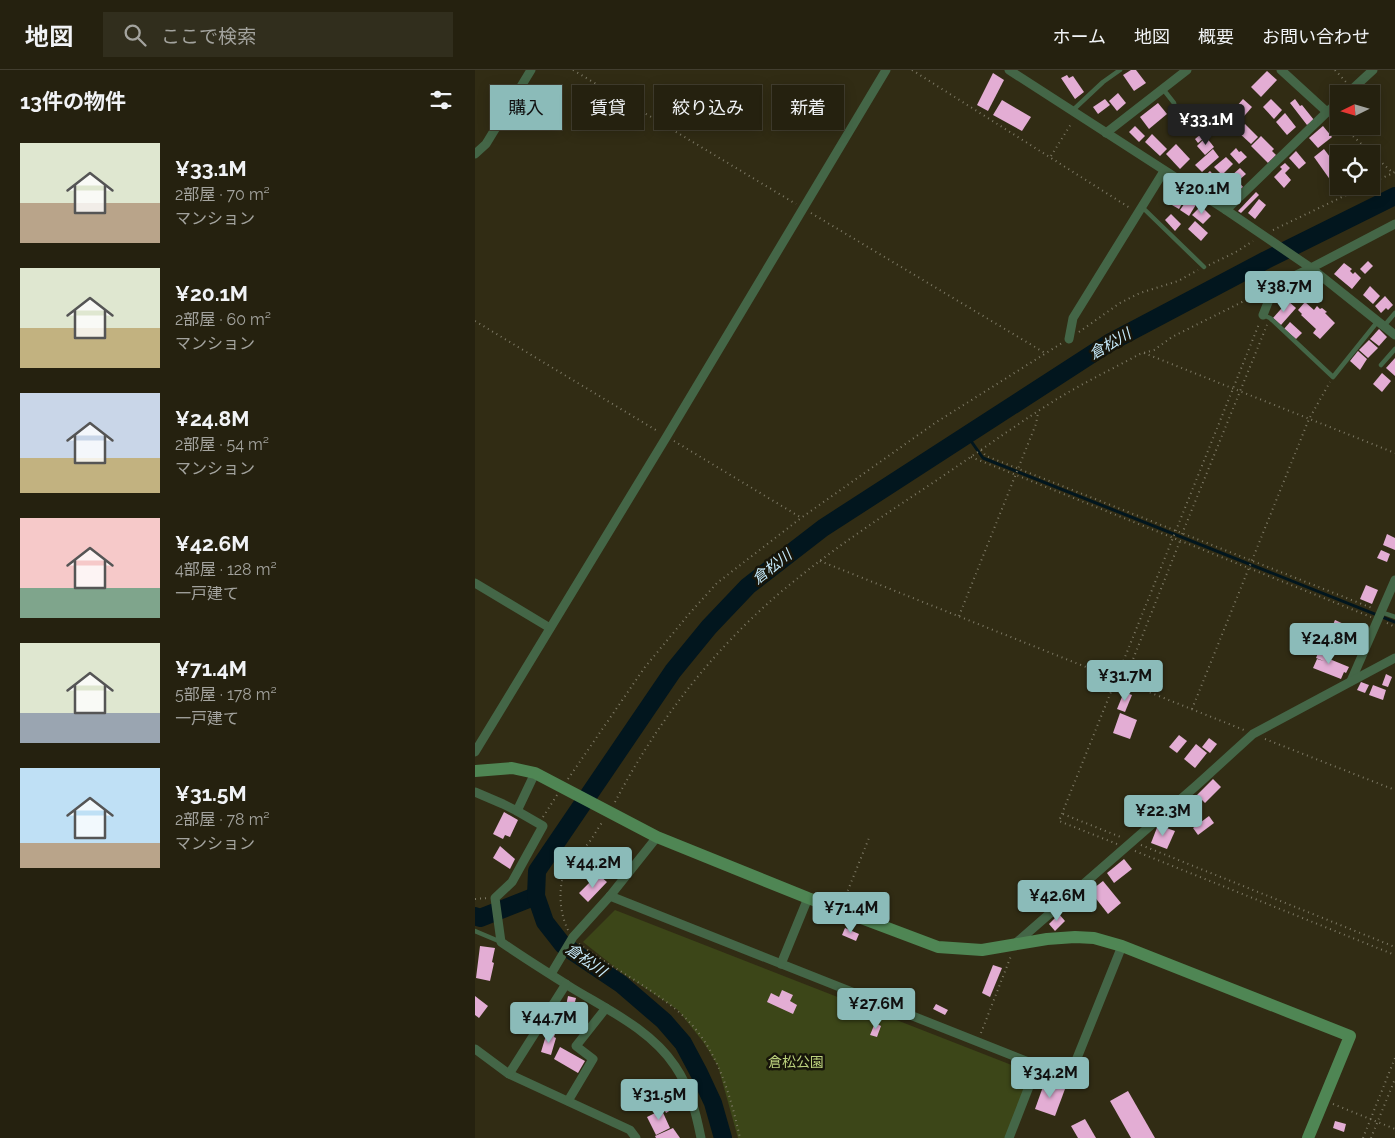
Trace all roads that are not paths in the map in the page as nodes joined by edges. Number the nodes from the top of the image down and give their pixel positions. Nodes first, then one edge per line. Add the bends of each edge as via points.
1 (531, 70) edge
2 (885, 70) edge
3 (1009, 70) edge
4 (1120, 70) edge
5 (1187, 70) edge
6 (1281, 70) edge
7 (1373, 70) edge
8 (1357, 85) edge
9 (1163, 89) junction
10 (1175, 107) dead end
11 (1330, 110) edge
12 (1072, 111) junction
13 (1327, 112) junction
14 (1106, 133) junction
15 (475, 154) edge
16 (1164, 171) junction
17 (1140, 210) junction
18 (1226, 210) junction
19 (1395, 224) edge
20 (1204, 268) road end
21 (1311, 268) junction
22 (1395, 313) edge
23 (1266, 316) joint
24 (1381, 323) junction
25 (1395, 335) edge
26 (1069, 339) road end
27 (1395, 349) edge
28 (1381, 365) dead end
29 (1395, 580) edge
30 (475, 583) edge
31 (1380, 616) junction
32 (1395, 617) edge
33 (551, 628) junction
34 (1361, 658) junction
35 (1395, 658) edge
36 (1379, 667) junction
37 (1351, 681) junction
38 (475, 752) edge
39 (475, 771) edge
40 (535, 773) junction
41 (475, 792) edge
42 (517, 811) junction
43 (657, 837) junction
44 (589, 855) dead end
45 (625, 878) junction
46 (610, 896) junction
47 (808, 898) junction
48 (475, 931) edge
49 (501, 942) junction
50 (1014, 945) junction
51 (1122, 946) junction
52 (781, 964) junction
53 (551, 974) junction
54 (566, 984) junction
55 (605, 1008) junction
56 (475, 1049) edge
57 (1037, 1066) junction
58 (509, 1074) junction
59 (568, 1101) junction
60 (636, 1138) edge
61 (701, 1138) edge
62 (1009, 1138) edge
63 (1308, 1138) edge

1 - 15 street via 485,144
2 - 33 street
3 - 12 street
4 - 12 lane
5 - 9 street
6 - 13 street
7 - 8 street
9 - 10 lane
9 - 14 street
11 - 13 street
12 - 14 street
13 - 18 street
14 - 16 street
16 - 17 street
16 - 18 street
17 - 20 lane
17 - 26 street via 1073,318
18 - 21 street
19 - 21 street
21 - 23 street via 1275,285
21 - 24 street
22 - 24 lane
23 - 24 lane via 1333,377
24 - 25 street
27 - 28 lane
29 - 31 street
30 - 33 street
31 - 32 lane
31 - 34 street
33 - 38 street
34 - 36 street
34 - 37 street
35 - 36 street
36 - 37 street
37 - 50 street via 1253,734
39 - 40 street via 512,768
40 - 42 street
40 - 43 street
41 - 42 street
42 - 49 street via 543,826 512,882 495,898
43 - 45 street
43 - 47 street
44 - 45 lane
45 - 46 street
46 - 52 street
46 - 53 street via 573,937
47 - 50 street via 938,947 982,950
47 - 52 street
48 - 49 lane
49 - 53 street
50 - 51 street via 1075,937 1094,938
51 - 57 street via 1069,1078
51 - 63 street via 1350,1036
52 - 57 street
53 - 54 street
54 - 55 street
54 - 58 street
55 - 59 street via 576,1046 593,1059
55 - 61 street via 634,1026 675,1065 686,1085
56 - 58 street
57 - 62 street
58 - 59 street
59 - 60 street via 630,1130

